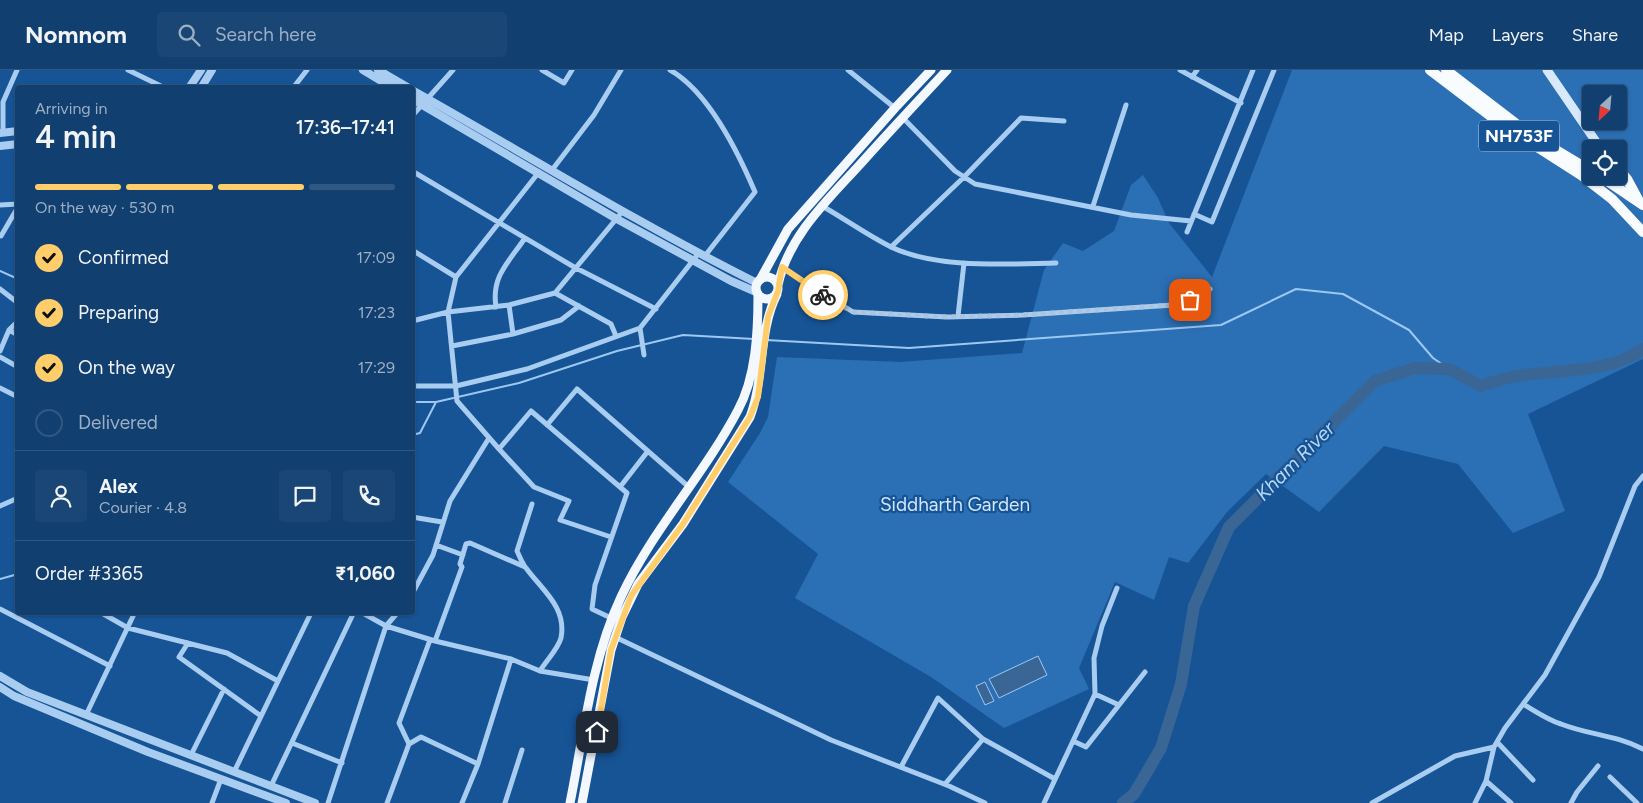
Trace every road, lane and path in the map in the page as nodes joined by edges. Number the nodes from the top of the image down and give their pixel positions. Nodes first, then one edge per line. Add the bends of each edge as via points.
1 (17, 70) edge
2 (128, 70) edge
3 (200, 70) edge
4 (212, 70) edge
5 (306, 70) edge
6 (363, 70) edge
7 (378, 70) edge
8 (452, 70) edge
9 (542, 70) edge
10 (572, 70) edge
11 (620, 70) edge
12 (670, 70) edge
13 (848, 70) edge
14 (931, 70) edge
15 (947, 70) edge
16 (1180, 70) edge
17 (1197, 70) edge
18 (1254, 70) edge
19 (1274, 70) edge
20 (1430, 70) edge
21 (1446, 70) edge
22 (1547, 70) edge
23 (1192, 77) junction
24 (159, 85) edge
25 (191, 85) edge
26 (203, 85) edge
27 (295, 85) edge
28 (388, 85) edge
29 (404, 85) edge
30 (415, 93) edge
31 (415, 100) edge
32 (426, 102) junction
33 (1241, 103) junction
34 (1126, 106) dead end
35 (895, 108) junction
36 (415, 113) edge
37 (903, 118) junction
38 (1064, 121) dead end
39 (15, 131) edge
40 (2, 133) edge
41 (1595, 140) edge
42 (15, 144) edge
43 (0, 146) edge
44 (1582, 166) edge
45 (552, 170) junction
46 (538, 172) junction
47 (415, 173) edge
48 (964, 177) junction
49 (1627, 179) edge
50 (1607, 185) edge
51 (1614, 185) edge
52 (1612, 199) junction
53 (1641, 204) edge
54 (0, 205) edge
55 (15, 205) edge
56 (822, 206) junction
57 (1093, 206) junction
58 (15, 211) edge
59 (622, 212) junction
60 (1194, 214) junction
61 (615, 218) junction
62 (1191, 221) junction
63 (498, 222) junction
64 (1187, 232) dead end
65 (1643, 232) edge
66 (2, 236) dead end
67 (525, 238) junction
68 (891, 246) junction
69 (415, 252) edge
70 (699, 257) junction
71 (964, 262) junction
72 (1056, 263) dead end
73 (574, 267) junction
74 (782, 267) junction
75 (456, 277) junction
76 (758, 288) junction
77 (0, 289) edge
78 (1210, 289) dead end
79 (778, 290) junction
80 (555, 293) junction
81 (15, 301) edge
82 (510, 305) junction
83 (496, 306) junction
84 (578, 306) junction
85 (656, 309) junction
86 (448, 312) junction
87 (958, 316) junction
88 (415, 320) edge
89 (15, 324) edge
90 (640, 328) junction
91 (9, 330) junction
92 (15, 333) edge
93 (513, 334) junction
94 (616, 336) junction
95 (452, 346) junction
96 (0, 350) edge
97 (759, 352) junction
98 (644, 354) dead end
99 (0, 358) edge
100 (15, 366) edge
101 (415, 386) edge
102 (456, 386) junction
103 (0, 388) edge
104 (15, 396) edge
105 (547, 425) junction
106 (489, 438) junction
107 (499, 449) junction
108 (648, 451) junction
109 (1643, 476) edge
110 (620, 486) junction
111 (690, 488) junction
112 (15, 499) edge
113 (532, 504) dead end
114 (0, 506) edge
115 (415, 518) edge
116 (442, 522) junction
117 (611, 538) junction
118 (436, 545) junction
119 (463, 555) junction
120 (525, 568) junction
121 (415, 588) edge
122 (1118, 588) dead end
123 (0, 609) edge
124 (105, 615) edge
125 (134, 615) edge
126 (310, 615) dead end
127 (353, 615) edge
128 (366, 615) edge
129 (395, 615) edge
130 (611, 618) junction
131 (386, 626) junction
132 (128, 628) junction
133 (615, 638) junction
134 (433, 640) junction
135 (188, 643) junction
136 (511, 659) junction
137 (110, 666) junction
138 (540, 671) junction
139 (1145, 672) dead end
140 (2, 678) edge
141 (594, 680) junction
142 (278, 681) junction
143 (0, 687) edge
144 (224, 690) junction
145 (1095, 694) junction
146 (1119, 704) junction
147 (1523, 704) junction
148 (86, 715) junction
149 (261, 716) junction
150 (983, 739) junction
151 (1073, 741) junction
152 (292, 743) junction
153 (409, 744) junction
154 (1495, 745) junction
155 (1643, 749) edge
156 (522, 750) dead end
157 (191, 755) junction
158 (342, 763) junction
159 (478, 764) junction
160 (1598, 766) dead end
161 (901, 767) junction
162 (234, 772) junction
163 (1610, 777) dead end
164 (221, 779) junction
165 (1055, 779) junction
166 (1533, 780) dead end
167 (1486, 781) junction
168 (945, 784) junction
169 (272, 786) junction
170 (268, 800) edge
171 (212, 803) edge
172 (286, 803) edge
173 (315, 803) edge
174 (328, 803) edge
175 (387, 803) edge
176 (462, 803) edge
177 (505, 803) edge
178 (570, 803) edge
179 (582, 803) edge
180 (985, 803) edge
181 (1044, 803) edge
182 (1374, 803) edge
183 (1475, 803) edge
184 (1511, 803) edge
185 (1571, 803) edge
186 (1637, 803) edge

1 - 40 street via 3,102
2 - 24 street
3 - 25 street
4 - 26 street
5 - 27 street
6 - 28 street
7 - 29 street
8 - 32 street
9 - 10 street via 564,83
11 - 45 street via 594,116
12 - 70 street via 697,89 737,150 755,192
13 - 35 street
14 - 35 main road
15 - 37 main road
16 - 23 street
17 - 23 street
18 - 33 street
19 - 60 street via 1212,222
20 - 52 highway, NH753F via 1501,124 1581,175
21 - 44 highway, NH753F via 1531,135
22 - 41 main road
23 - 33 street
30 - 32 street
31 - 32 street
32 - 36 street
32 - 45 street
32 - 46 street
33 - 60 street
34 - 57 street
35 - 76 main road via 788,229
37 - 48 street
37 - 56 main road
38 - 48 street via 1022,118
39 - 40 street
42 - 43 street
45 - 59 street
46 - 61 street
46 - 63 street
47 - 63 street
48 - 57 street via 974,184
48 - 68 street
49 - 53 highway
50 - 52 main road
51 - 53 highway
52 - 65 highway, NH753F
54 - 55 street
56 - 68 street
56 - 74 main road via 798,236
57 - 62 street via 1131,215
58 - 66 street
59 - 61 street
59 - 70 street
60 - 62 street
61 - 70 street
61 - 73 street
62 - 64 street
63 - 67 street
63 - 75 street
67 - 73 street
67 - 83 street via 496,280
68 - 71 street via 908,253
69 - 75 street
70 - 76 street via 731,281
70 - 85 street
71 - 72 street
71 - 87 street
73 - 80 street
73 - 85 street
74 - 79 main road
74 - 87 street via 853,312
75 - 86 street
76 - 79 main road via 768,300
76 - 79 main road via 770,278
76 - 97 main road
77 - 81 street
78 - 87 street via 1173,305
79 - 97 main road
80 - 82 street
80 - 84 street
82 - 83 street
82 - 93 street
83 - 86 street
84 - 93 street via 561,320
84 - 94 street via 611,324
85 - 90 street
86 - 88 street
86 - 95 street
89 - 91 street
90 - 94 street
90 - 98 street
91 - 92 street
91 - 96 street
93 - 95 street
94 - 102 street via 527,369
95 - 102 street
97 - 111 main road via 739,410
97 - 133 main road via 758,397 750,417 683,524 638,584
99 - 100 street
101 - 102 street
102 - 106 street via 457,401
103 - 104 street
105 - 107 street via 531,411
105 - 108 street via 577,389
105 - 110 street
106 - 107 street
106 - 116 street via 450,501
107 - 117 street via 534,487 569,501 560,520
108 - 110 street
108 - 111 street
109 - 147 street via 1599,576 1559,652
110 - 117 street via 627,493
111 - 130 main road via 638,564
112 - 114 street
113 - 120 street via 517,551
115 - 116 street
116 - 118 street
117 - 130 street via 595,585 592,609
118 - 119 street
118 - 121 street
119 - 120 street via 466,544 470,543
119 - 134 street via 462,567
120 - 138 street via 542,585 558,609 562,626 560,640
122 - 145 street via 1102,626 1094,658
123 - 137 street
124 - 132 street
125 - 132 street
126 - 142 street
127 - 152 street
128 - 131 street
129 - 131 street
130 - 141 main road
131 - 134 street
131 - 158 street
132 - 135 street
132 - 137 street
133 - 161 street via 831,740
133 - 179 main road
134 - 136 street
134 - 153 street via 399,723
135 - 142 street via 227,654
135 - 144 street via 179,657
136 - 138 street
136 - 159 street
137 - 148 street
138 - 141 street
139 - 146 street
140 - 143 street
140 - 148 street via 27,692
141 - 178 main road
142 - 149 street
143 - 164 street via 14,696 148,752
144 - 149 street
144 - 157 street
145 - 146 street
145 - 151 street
146 - 151 street via 1086,747
147 - 154 street
147 - 155 street via 1559,724 1624,739
148 - 157 street
149 - 162 street
150 - 161 street via 938,698
150 - 165 street
150 - 168 street
151 - 165 street
152 - 158 street
152 - 169 street
153 - 159 street via 421,737
153 - 175 street
154 - 166 street
154 - 167 street
154 - 182 street via 1455,756
156 - 177 street
157 - 162 street
158 - 174 street
159 - 176 street
160 - 185 street
161 - 168 street
162 - 169 street
163 - 186 street
164 - 170 street
164 - 171 street
165 - 181 street
167 - 183 street
167 - 184 street
168 - 180 street
169 - 173 street
170 - 172 street

